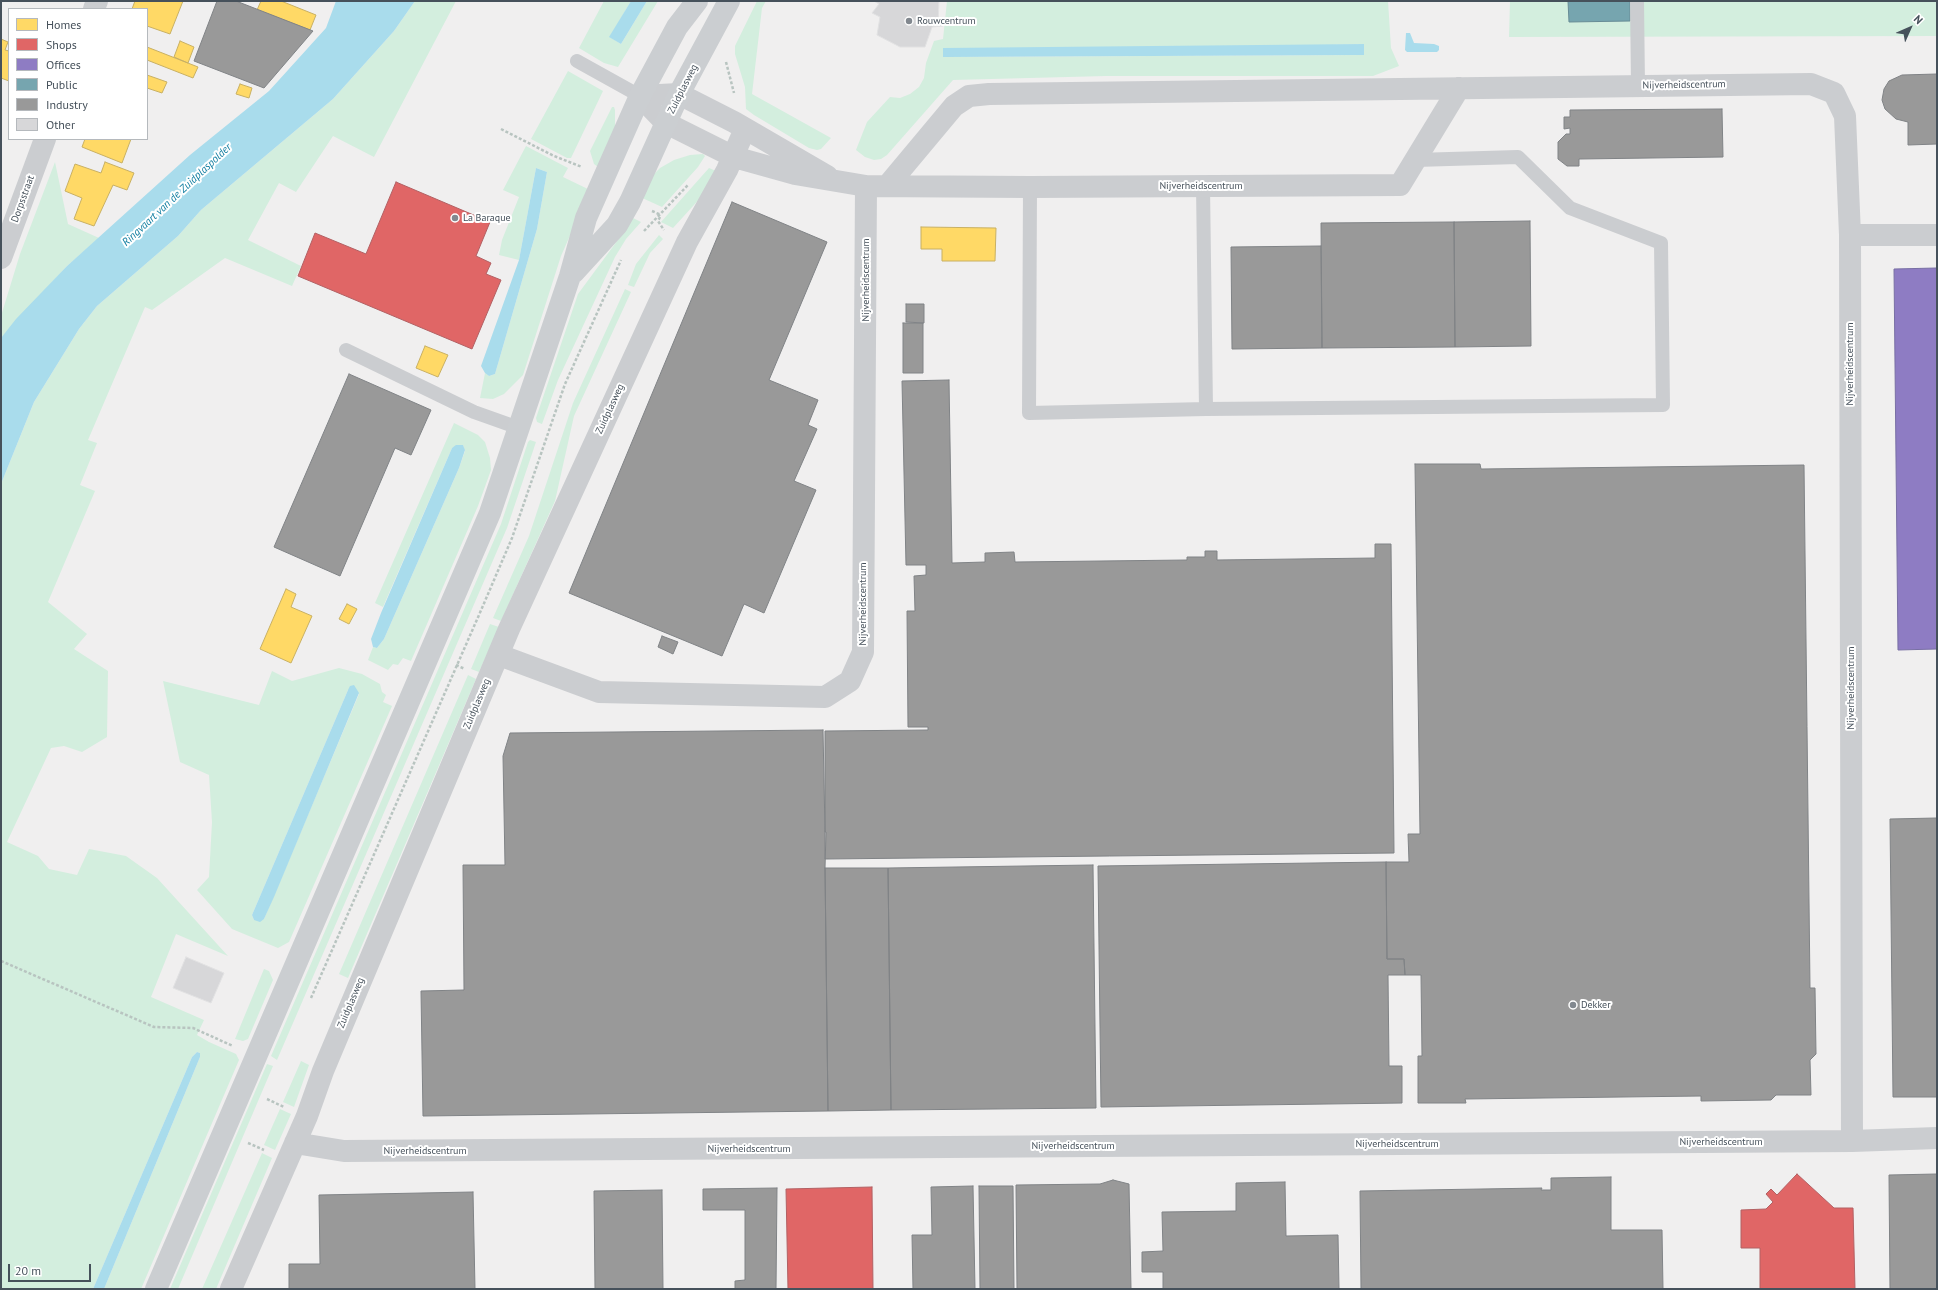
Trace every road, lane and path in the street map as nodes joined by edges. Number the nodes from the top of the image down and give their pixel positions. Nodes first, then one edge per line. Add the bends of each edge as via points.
1 (697, 1) edge
2 (729, 1) edge
3 (1637, 1) edge
4 (718, 22) junction
5 (577, 61) dead end
6 (1638, 86) junction
7 (1459, 88) junction
8 (679, 94) junction
9 (640, 96) junction
10 (666, 123) junction
11 (737, 124) junction
12 (502, 129) dead end
13 (46, 140) edge
14 (734, 157) junction
15 (1415, 160) junction
16 (582, 167) dead end
17 (837, 182) junction
18 (888, 185) junction
19 (866, 186) junction
20 (1203, 186) junction
21 (1030, 187) junction
22 (661, 215) dead end
23 (641, 234) dead end
24 (1850, 235) junction
25 (1937, 235) edge
26 (625, 254) dead end
27 (1, 258) edge
28 (570, 276) junction
29 (346, 350) dead end
30 (1206, 409) junction
31 (519, 428) junction
32 (499, 655) junction
33 (1, 961) edge
34 (310, 1000) dead end
35 (256, 1056) junction
36 (270, 1093) dead end
37 (264, 1107) dead end
38 (251, 1136) dead end
39 (1937, 1138) edge
40 (1852, 1141) junction
41 (295, 1143) junction
42 (245, 1150) dead end
43 (156, 1289) edge
44 (231, 1289) edge

1 - 9 main road, Zuidplasweg via 677,28
2 - 4 main road, Zuidplasweg
3 - 6 lane
4 - 8 main road, Zuidplasweg
4 - 11 path via 727,71 734,90
5 - 9 lane
6 - 7 street, Nijverheidscentrum
6 - 24 street, Nijverheidscentrum via 1811,84 1834,93 1845,116
7 - 15 street, Nijverheidscentrum
7 - 18 street, Nijverheidscentrum via 969,96 954,106
8 - 9 street, Nijverheidscentrum
8 - 10 main road, Zuidplasweg
8 - 11 street, Nijverheidscentrum
9 - 10 street, Nijverheidscentrum
9 - 28 main road, Zuidplasweg via 586,218
10 - 14 street, Nijverheidscentrum
10 - 28 main road, Zuidplasweg via 617,225
11 - 14 street, Zuidplasweg
11 - 17 street, Nijverheidscentrum
12 - 16 path via 554,156
13 - 27 street, Dorpsstraat
14 - 17 street, Nijverheidscentrum via 794,174
14 - 32 street, Zuidplasweg via 687,242
15 - 20 street, Nijverheidscentrum via 1400,185
15 - 30 lane via 1518,157 1570,208 1661,243 1663,405
17 - 19 street, Nijverheidscentrum
18 - 19 street, Nijverheidscentrum
18 - 21 street, Nijverheidscentrum
19 - 32 street, Nijverheidscentrum via 863,652 850,681 824,697 599,692
20 - 21 street, Nijverheidscentrum
20 - 30 lane
21 - 30 lane via 1030,413
22 - 23 path
24 - 25 street
24 - 40 street, Nijverheidscentrum
26 - 34 path via 565,384 512,538
28 - 31 main road, Zuidplasweg
29 - 31 lane via 474,412
31 - 35 main road, Zuidplasweg via 490,513
32 - 41 street, Zuidplasweg via 322,1071
33 - 35 path via 154,1026 193,1028
35 - 43 main road, Zuidplasweg
36 - 37 path
38 - 42 path
39 - 40 street, Nijverheidscentrum
40 - 41 street, Nijverheidscentrum via 352,1151
41 - 44 street, Zuidplasweg

